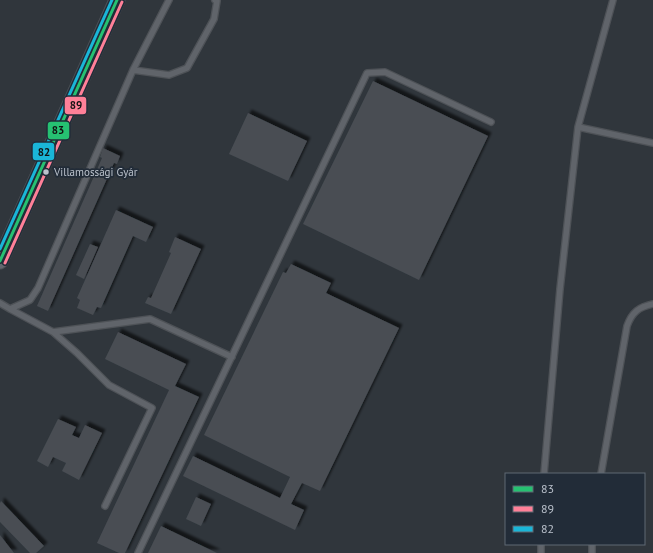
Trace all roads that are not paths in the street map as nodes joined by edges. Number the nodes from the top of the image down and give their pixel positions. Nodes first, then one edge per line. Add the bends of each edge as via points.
1 (117, 0) edge
2 (169, 0) edge
3 (216, 0) edge
4 (613, 0) edge
5 (133, 70) junction
6 (492, 122) dead end
7 (578, 127) junction
8 (653, 143) edge
9 (0, 261) edge
10 (0, 303) edge
11 (653, 304) edge
12 (10, 309) junction
13 (53, 332) junction
14 (232, 356) junction
15 (544, 473) edge
16 (601, 473) edge
17 (105, 506) dead end
18 (138, 553) edge

1 - 9 main road
2 - 5 lane
3 - 5 lane via 214,19 187,68 169,75
4 - 7 lane
5 - 12 lane via 38,288 30,300
6 - 14 lane via 386,72 367,73
7 - 8 lane
7 - 15 lane via 560,289
10 - 12 lane
11 - 16 lane via 635,311 630,319
12 - 13 lane
13 - 14 lane via 150,319
13 - 17 lane via 109,385 152,408
14 - 18 lane

